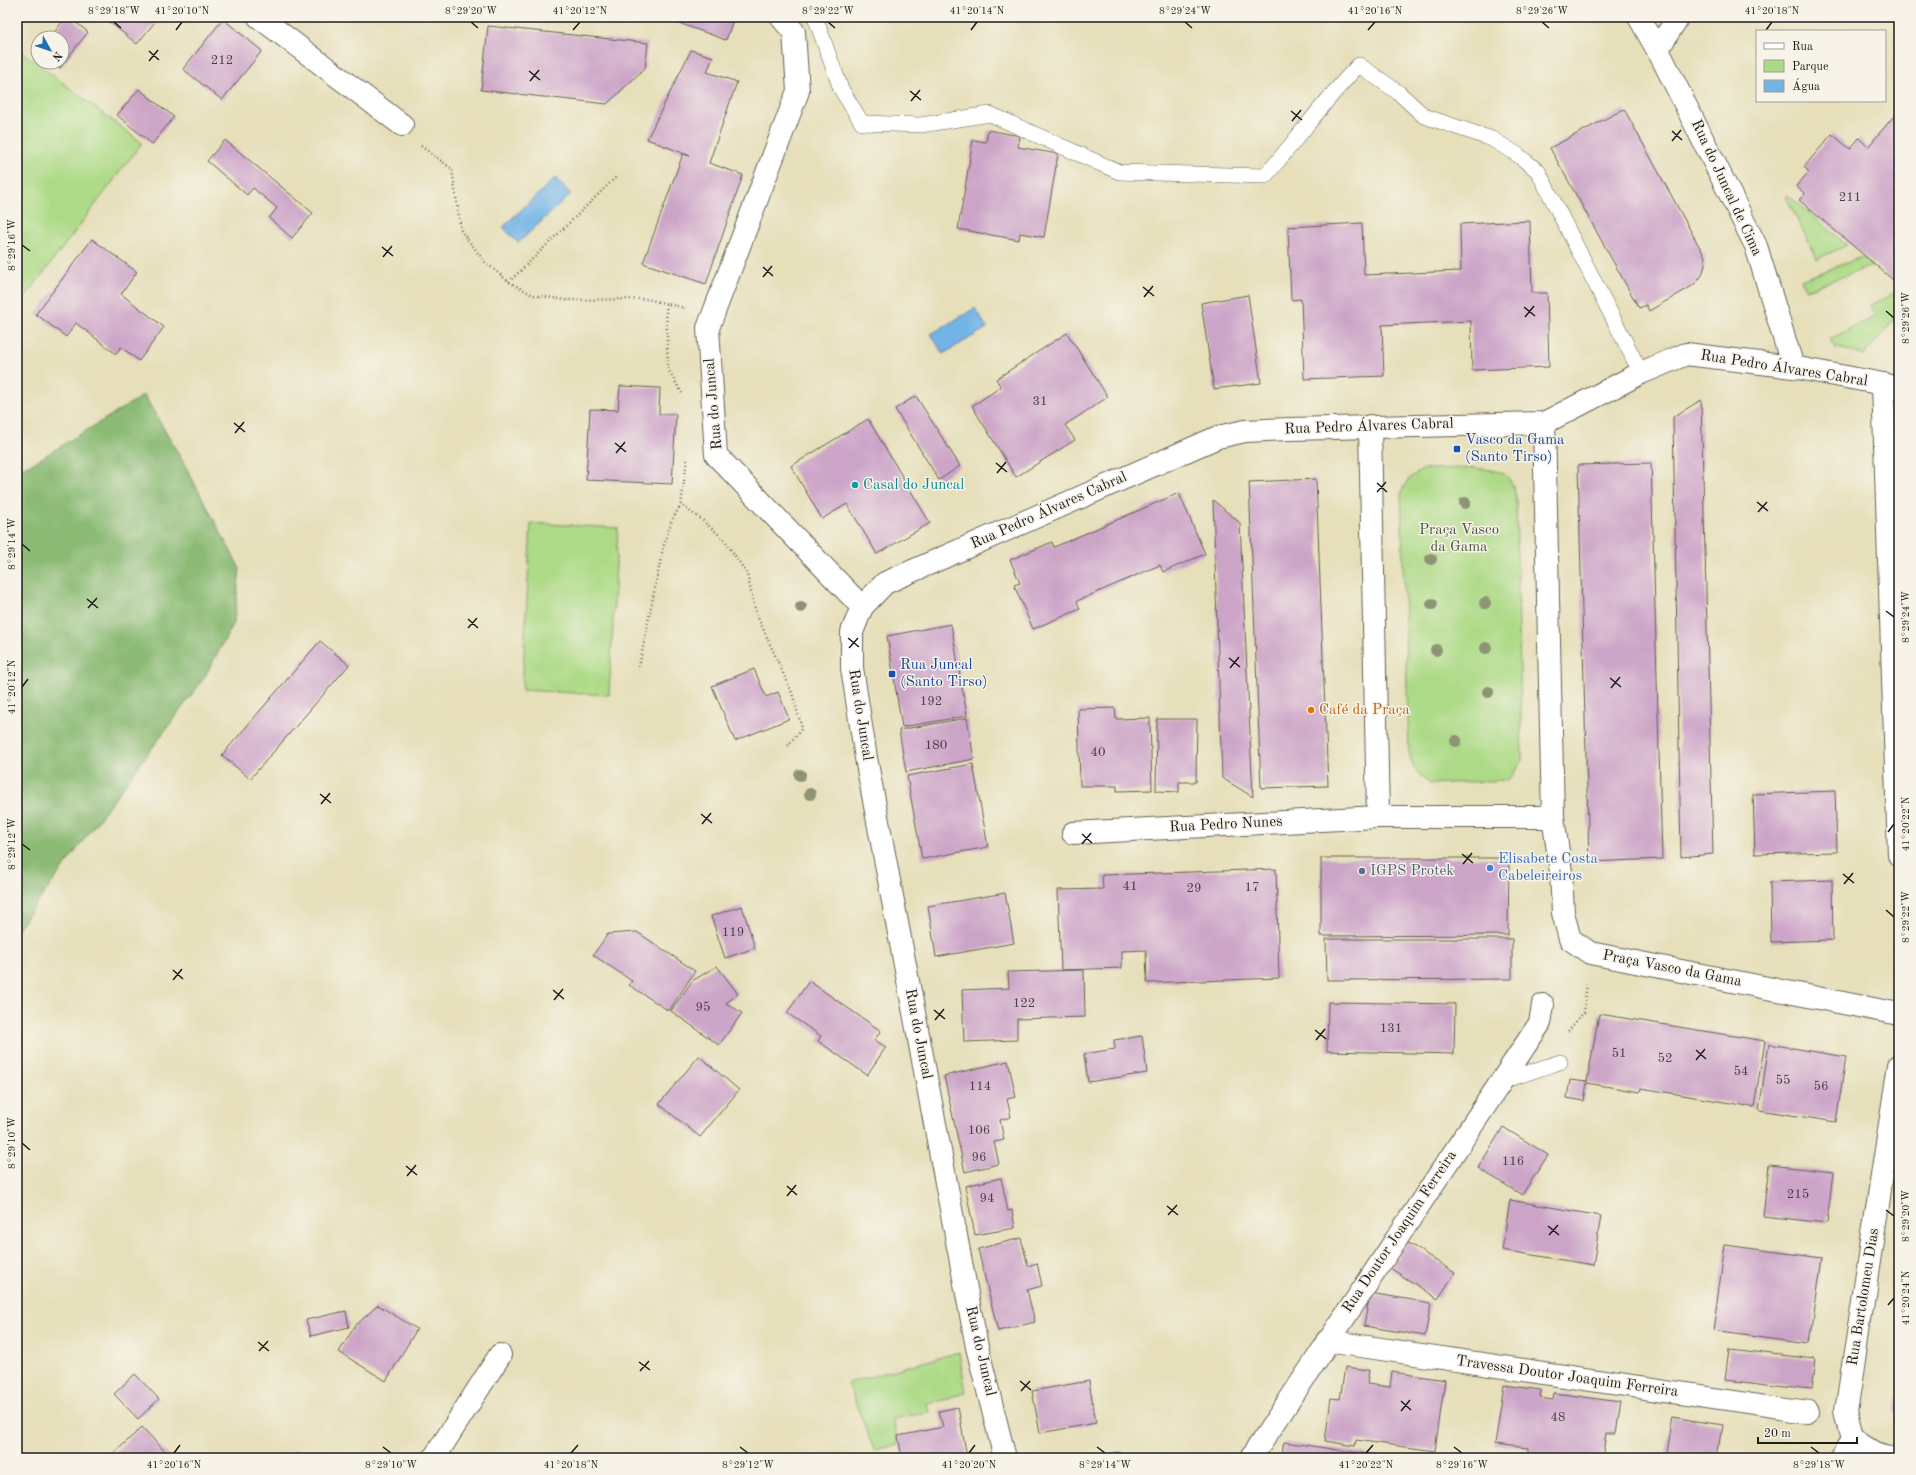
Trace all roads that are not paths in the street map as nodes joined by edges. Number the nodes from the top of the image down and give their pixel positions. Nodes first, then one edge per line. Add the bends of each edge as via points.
1 (259, 17) edge
2 (780, 17) edge
3 (815, 17) edge
4 (1639, 17) edge
5 (1678, 17) edge
6 (1658, 49) junction
7 (402, 125) road end
8 (1793, 367) junction
9 (1641, 374) junction
10 (1891, 387) edge
11 (1544, 423) junction
12 (1370, 426) junction
13 (862, 607) junction
14 (1378, 817) junction
15 (1553, 817) junction
16 (1073, 833) dead end
17 (1899, 855) edge
18 (1543, 1004) dead end
19 (1899, 1014) edge
20 (1560, 1062) road end
21 (1899, 1065) edge
22 (1500, 1082) junction
23 (1327, 1341) junction
24 (500, 1355) dead end
25 (1808, 1412) dead end
26 (1853, 1439) junction
27 (434, 1458) edge
28 (1005, 1458) edge
29 (1251, 1458) edge
30 (1841, 1458) edge
31 (1890, 1458) edge

1 - 7 street
2 - 13 street, Rua do Juncal via 794,32 798,91 708,328 716,455
3 - 9 lane via 841,89 862,123 921,125 990,114 1119,172 1265,176 1359,65 1400,93 1424,116 1492,140 1518,155 1538,171
4 - 6 street, Rua do Juncal de Cima
5 - 6 street
6 - 8 street, Rua do Juncal de Cima via 1756,246
8 - 9 street, Rua Pedro Álvares Cabral via 1686,354
8 - 10 street, Rua Pedro Álvares Cabral
9 - 11 street, Rua Pedro Álvares Cabral
10 - 17 street
11 - 12 street, Rua Pedro Álvares Cabral
11 - 15 street, Praça Vasco da Gama
12 - 13 street, Rua Pedro Álvares Cabral via 1245,431 1218,437 885,583
12 - 14 street
13 - 28 street, Rua do Juncal via 852,632 852,668 866,758 977,1346
14 - 15 street
14 - 16 street, Rua Pedro Nunes
15 - 19 street, Praça Vasco da Gama via 1561,872 1563,913 1570,939 1590,953
18 - 22 street, Rua Doutor Joaquim Ferreira via 1540,1023
20 - 22 lane
21 - 26 street, Rua Bartolomeu Dias via 1846,1411
22 - 23 street, Rua Doutor Joaquim Ferreira
23 - 25 street, Travessa Doutor Joaquim Ferreira
23 - 29 street, Rua Doutor Joaquim Ferreira
24 - 27 street
26 - 30 street
26 - 31 street via 1882,1457

